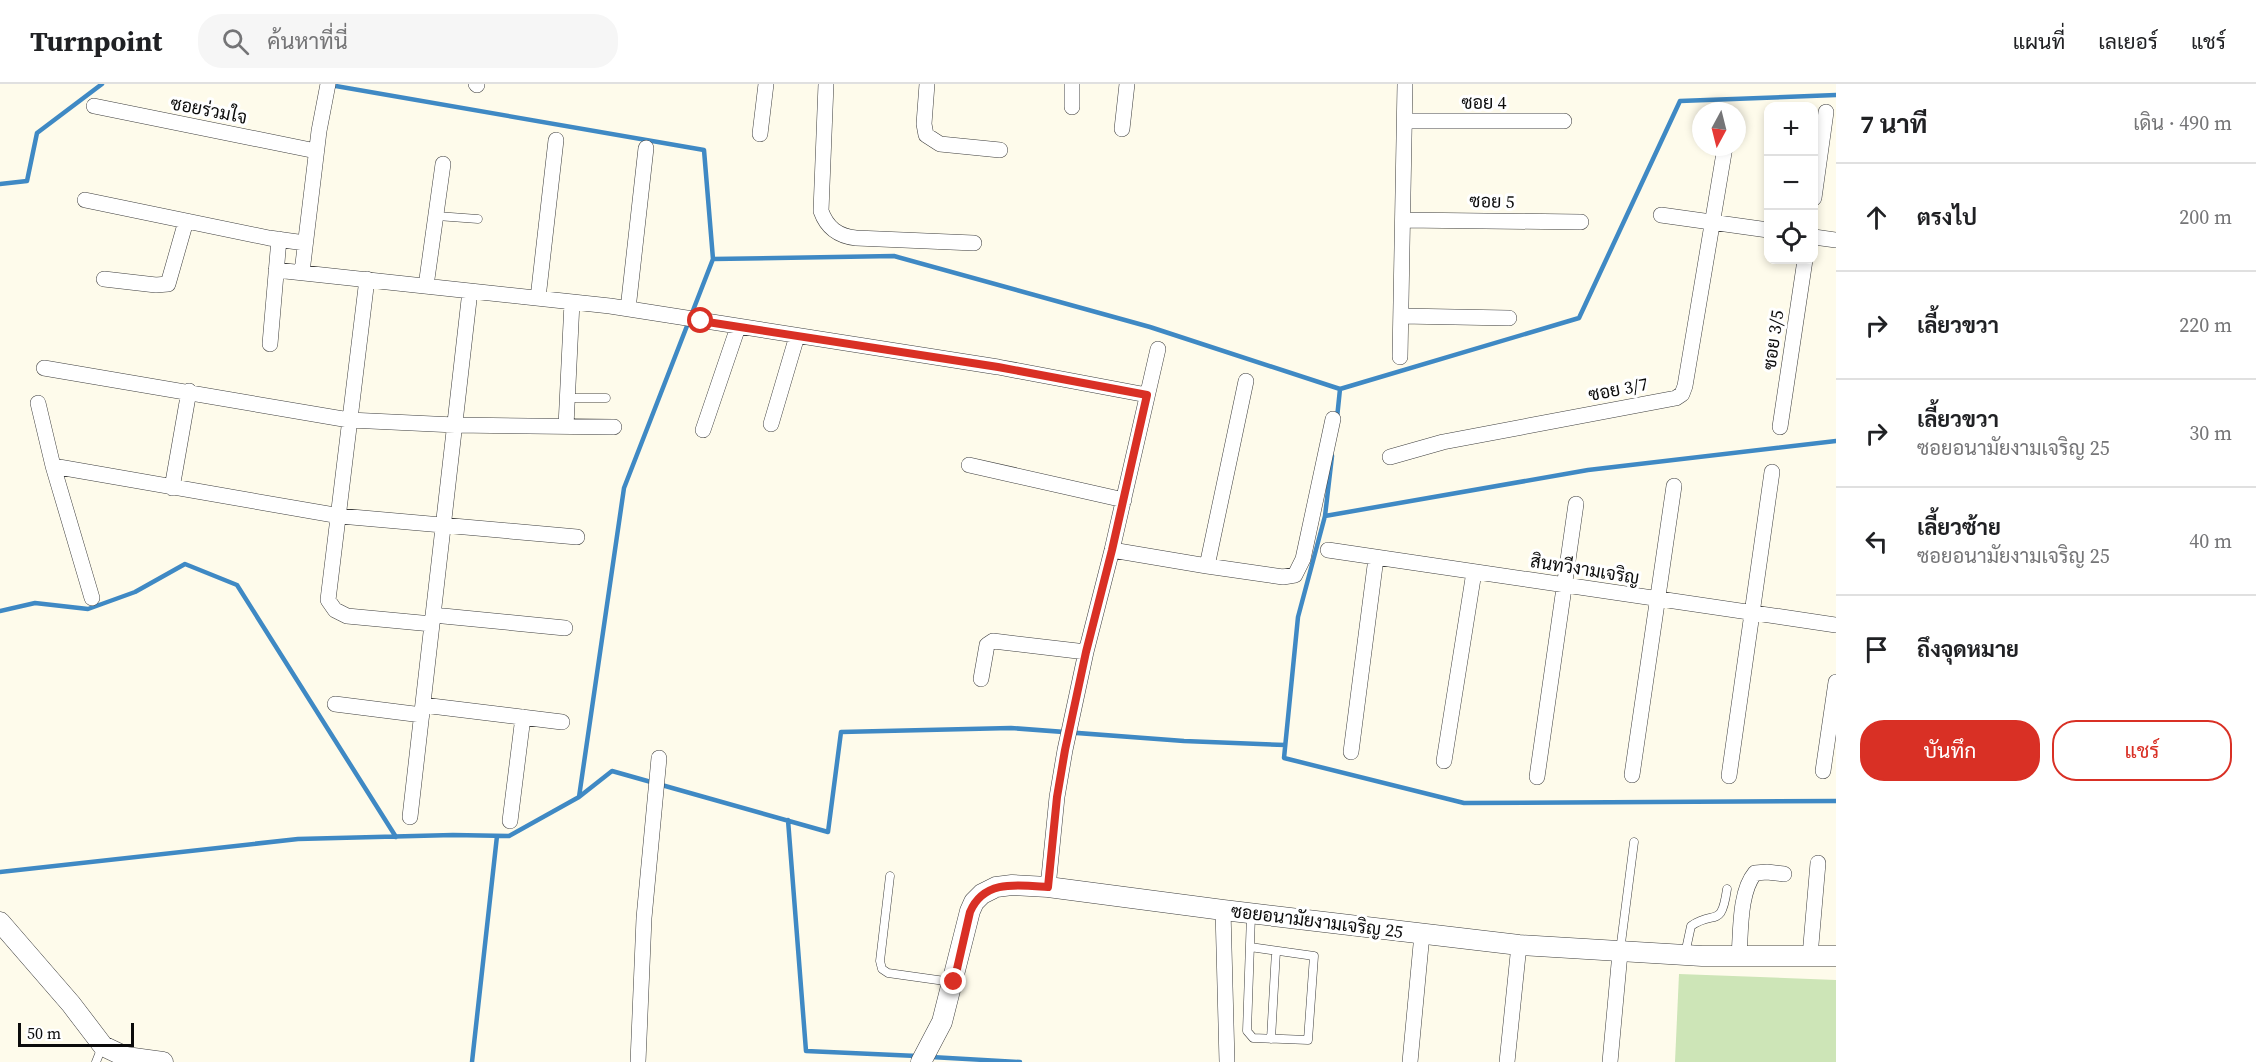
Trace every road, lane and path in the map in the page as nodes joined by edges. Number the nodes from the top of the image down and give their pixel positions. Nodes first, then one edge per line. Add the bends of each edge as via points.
1 (766, 84) edge
2 (826, 84) edge
3 (927, 84) edge
4 (1072, 84) edge
5 (1127, 84) edge
6 (1406, 84) edge
7 (326, 92) edge
8 (94, 106) dead end
9 (1072, 107) dead end
10 (1826, 112) dead end
11 (1405, 121) junction
12 (1564, 121) dead end
13 (1122, 129) dead end
14 (760, 134) dead end
15 (556, 140) dead end
16 (646, 148) dead end
17 (1000, 150) dead end
18 (316, 151) junction
19 (1724, 156) edge
20 (443, 164) dead end
21 (1818, 169) edge
22 (85, 200) dead end
23 (1662, 215) dead end
24 (437, 216) junction
25 (478, 219) dead end
26 (1403, 220) junction
27 (186, 221) junction
28 (1581, 222) dead end
29 (1713, 222) junction
30 (1764, 229) edge
31 (1818, 238) edge
32 (279, 239) junction
33 (1836, 240) edge
34 (305, 243) junction
35 (974, 243) dead end
36 (1803, 264) edge
37 (276, 270) junction
38 (302, 272) junction
39 (104, 279) dead end
40 (367, 279) junction
41 (426, 286) junction
42 (470, 291) junction
43 (538, 298) junction
44 (572, 302) junction
45 (628, 309) junction
46 (1401, 316) junction
47 (1509, 318) dead end
48 (738, 327) junction
49 (797, 336) junction
50 (270, 344) dead end
51 (1158, 349) dead end
52 (1400, 357) dead end
53 (44, 368) dead end
54 (1246, 381) dead end
55 (189, 392) junction
56 (1147, 395) junction
57 (567, 398) junction
58 (606, 398) dead end
59 (38, 403) dead end
60 (349, 420) junction
61 (1333, 420) dead end
62 (771, 424) dead end
63 (455, 425) junction
64 (566, 426) junction
65 (1780, 426) dead end
66 (614, 427) dead end
67 (703, 430) dead end
68 (1390, 457) dead end
69 (969, 465) dead end
70 (53, 466) junction
71 (1772, 472) dead end
72 (1674, 486) dead end
73 (172, 488) junction
74 (1124, 500) junction
75 (1576, 504) dead end
76 (340, 516) junction
77 (444, 525) junction
78 (577, 537) dead end
79 (1112, 550) junction
80 (1328, 550) dead end
81 (1376, 558) junction
82 (1207, 566) junction
83 (1474, 572) junction
84 (1565, 586) junction
85 (92, 598) dead end
86 (1658, 600) junction
87 (1754, 613) junction
88 (433, 619) junction
89 (1836, 625) edge
90 (565, 628) dead end
91 (1086, 652) junction
92 (981, 679) dead end
93 (1836, 682) edge
94 (335, 704) dead end
95 (423, 710) junction
96 (523, 717) junction
97 (562, 722) dead end
98 (1351, 752) dead end
99 (659, 758) dead end
100 (1444, 760) dead end
101 (1823, 771) dead end
102 (1632, 775) dead end
103 (1729, 776) dead end
104 (1537, 777) dead end
105 (410, 817) dead end
106 (510, 821) dead end
107 (1634, 842) dead end
108 (1818, 863) dead end
109 (1784, 874) dead end
110 (890, 876) dead end
111 (1048, 887) junction
112 (1727, 889) dead end
113 (1223, 910) junction
114 (1251, 914) junction
115 (0, 922) edge
116 (1422, 934) junction
117 (1519, 945) junction
118 (1250, 947) junction
119 (1276, 951) junction
120 (1620, 953) junction
121 (1685, 956) junction
122 (1739, 956) junction
123 (1810, 956) junction
124 (1836, 956) edge
125 (954, 982) junction
126 (1271, 1039) junction
127 (99, 1054) edge
128 (925, 1055) edge
129 (125, 1059) edge
130 (163, 1062) edge
131 (638, 1062) edge
132 (1227, 1062) edge
133 (1410, 1062) edge
134 (1507, 1062) edge
135 (1610, 1062) edge

1 - 14 street
2 - 35 street via 821,211 832,229 856,238
3 - 17 street via 926,135 940,144
4 - 9 street
5 - 13 street
6 - 11 street
7 - 18 street
8 - 18 street, ซอยร่วมใจ
10 - 21 street
11 - 12 street, ซอย 4
11 - 26 street
15 - 43 street
16 - 45 street
18 - 34 street
19 - 29 street
20 - 24 street
22 - 27 street
23 - 29 street
24 - 25 lane
24 - 41 street
26 - 28 street, ซอย 5
26 - 46 street
27 - 32 street
27 - 39 street via 168,284
29 - 30 street
29 - 68 street, ซอย 3/7 via 1682,394 1443,442
31 - 33 street
32 - 34 street
32 - 37 street
34 - 38 street
36 - 65 street, ซอย 3/5
37 - 38 street
37 - 50 street
38 - 40 street
40 - 41 street
40 - 60 street
41 - 42 street
42 - 43 street
42 - 63 street
43 - 44 street
44 - 45 street
44 - 57 street
45 - 48 street
46 - 47 street
46 - 52 street
48 - 49 street
48 - 67 street
49 - 56 street
49 - 62 street
51 - 56 street
53 - 55 street
54 - 82 street
55 - 60 street
55 - 73 street
56 - 74 street
57 - 58 lane
57 - 64 street
59 - 70 street
60 - 63 street
60 - 76 street
61 - 82 street via 1298,571 1283,577
63 - 64 street
63 - 77 street
64 - 66 street
69 - 74 street
70 - 73 street
70 - 85 street
71 - 87 street
72 - 86 street
73 - 76 street
74 - 79 street
75 - 84 street
76 - 77 street
76 - 88 street via 330,605 347,616
77 - 78 street
77 - 88 street
79 - 82 street
79 - 91 street
80 - 81 street, สินทวีงามเจริญ
81 - 83 street, สินทวีงามเจริญ
81 - 98 street
83 - 84 street, สินทวีงามเจริญ
83 - 100 street
84 - 86 street, สินทวีงามเจริญ
84 - 104 street
86 - 87 street, สินทวีงามเจริญ
86 - 102 street
87 - 89 street, สินทวีงามเจริญ
87 - 103 street
88 - 90 street
88 - 95 street
91 - 92 street via 993,641 987,645
91 - 111 street via 1057,797
93 - 101 street
94 - 95 street
95 - 96 street
95 - 105 street
96 - 97 street
96 - 106 street
99 - 131 street via 644,918
107 - 120 lane
108 - 123 street
109 - 122 street via 1755,873 1750,880
110 - 125 lane via 882,969
111 - 113 street, ซอยอนามัยงามเจริญ 25
111 - 125 street, ซอยอนามัยงามเจริญ 25 via 996,886 974,902
112 - 121 lane via 1724,910 1691,926
113 - 114 street, ซอยอนามัยงามเจริญ 25
113 - 132 street
114 - 116 street, ซอยอนามัยงามเจริญ 25
114 - 118 lane
115 - 127 street via 71,1004
116 - 117 street, ซอยอนามัยงามเจริญ 25
116 - 133 street
117 - 120 street, ซอยอนามัยงามเจริญ 25
117 - 134 street
118 - 119 lane
118 - 126 lane via 1247,1031 1253,1038
119 - 126 lane
119 - 126 lane via 1310,954 1315,960 1308,1040
120 - 121 street, ซอยอนามัยงามเจริญ 25
120 - 135 street
121 - 122 street, ซอยอนามัยงามเจริญ 25
122 - 123 street, ซอยอนามัยงามเจริญ 25
123 - 124 street, ซอยอนามัยงามเจริญ 25
125 - 128 street, ซอยอนามัยงามเจริญ 25 via 942,1022
127 - 129 street
129 - 130 street

